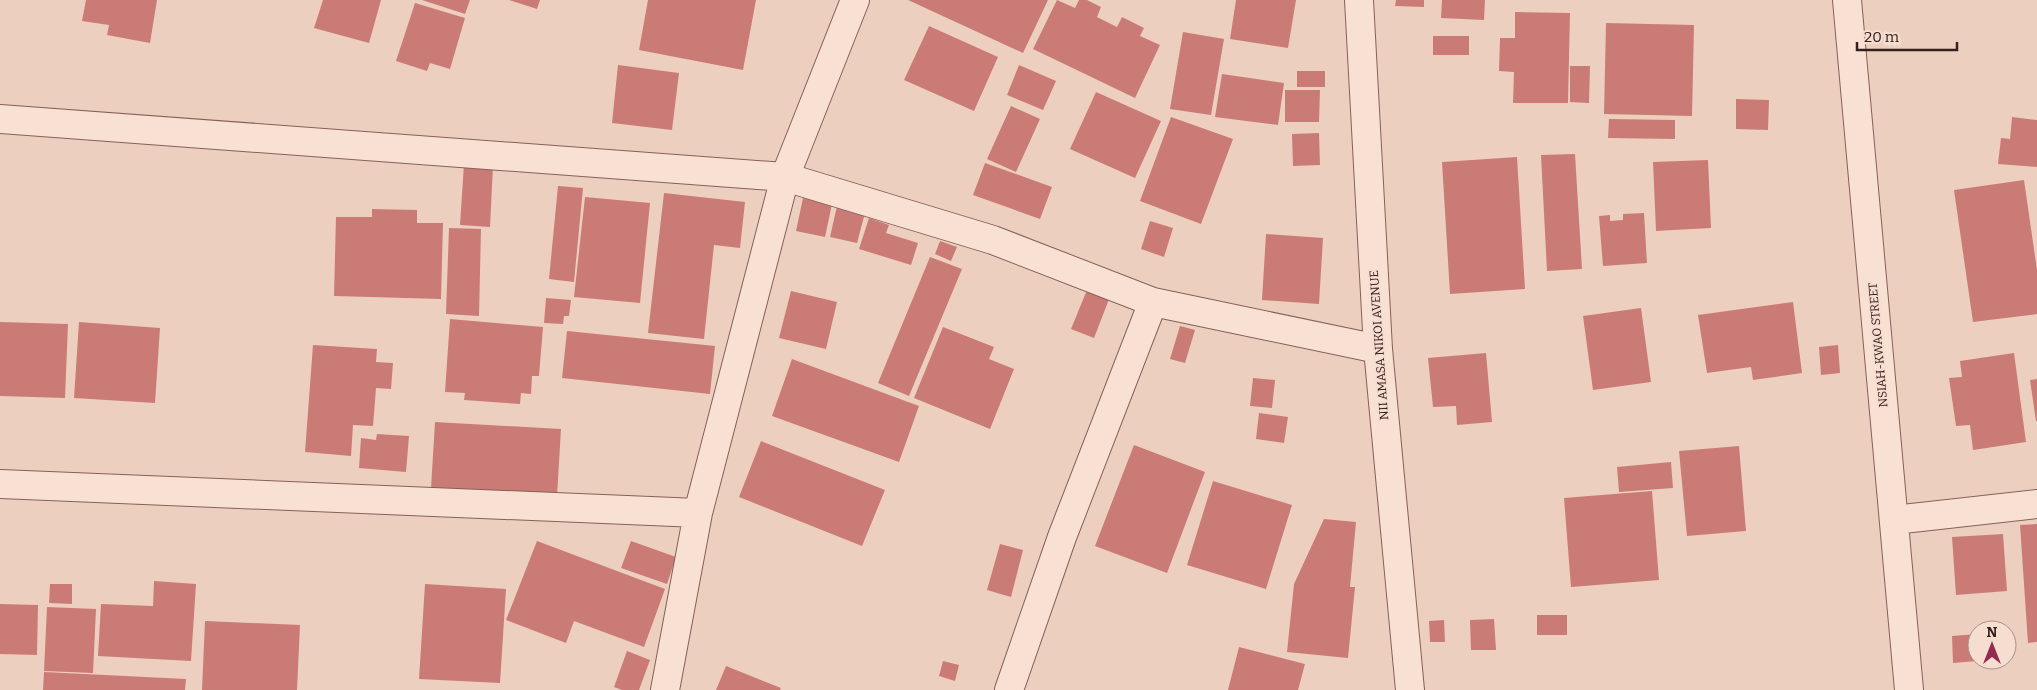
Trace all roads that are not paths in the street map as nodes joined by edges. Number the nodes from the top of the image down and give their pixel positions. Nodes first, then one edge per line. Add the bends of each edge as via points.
1 (855, 0) edge
2 (1359, 0) edge
3 (1847, 0) edge
4 (0, 119) edge
5 (785, 177) junction
6 (1152, 302) junction
7 (1378, 349) junction
8 (0, 484) edge
9 (2037, 504) edge
10 (698, 513) junction
11 (1894, 520) junction
12 (665, 690) edge
13 (1009, 690) edge
14 (1410, 690) edge
15 (1909, 690) edge

1 - 5 street
2 - 7 street, NII AMASA NIKOI AVENUE
3 - 11 street, NSIAH-KWAO STREET
4 - 5 street
5 - 6 street via 993,240
5 - 10 street
6 - 7 street
6 - 13 street via 1062,537
7 - 14 street, NII AMASA NIKOI AVENUE
8 - 10 street
9 - 11 street
10 - 12 street
11 - 15 street, NSIAH-KWAO STREET

